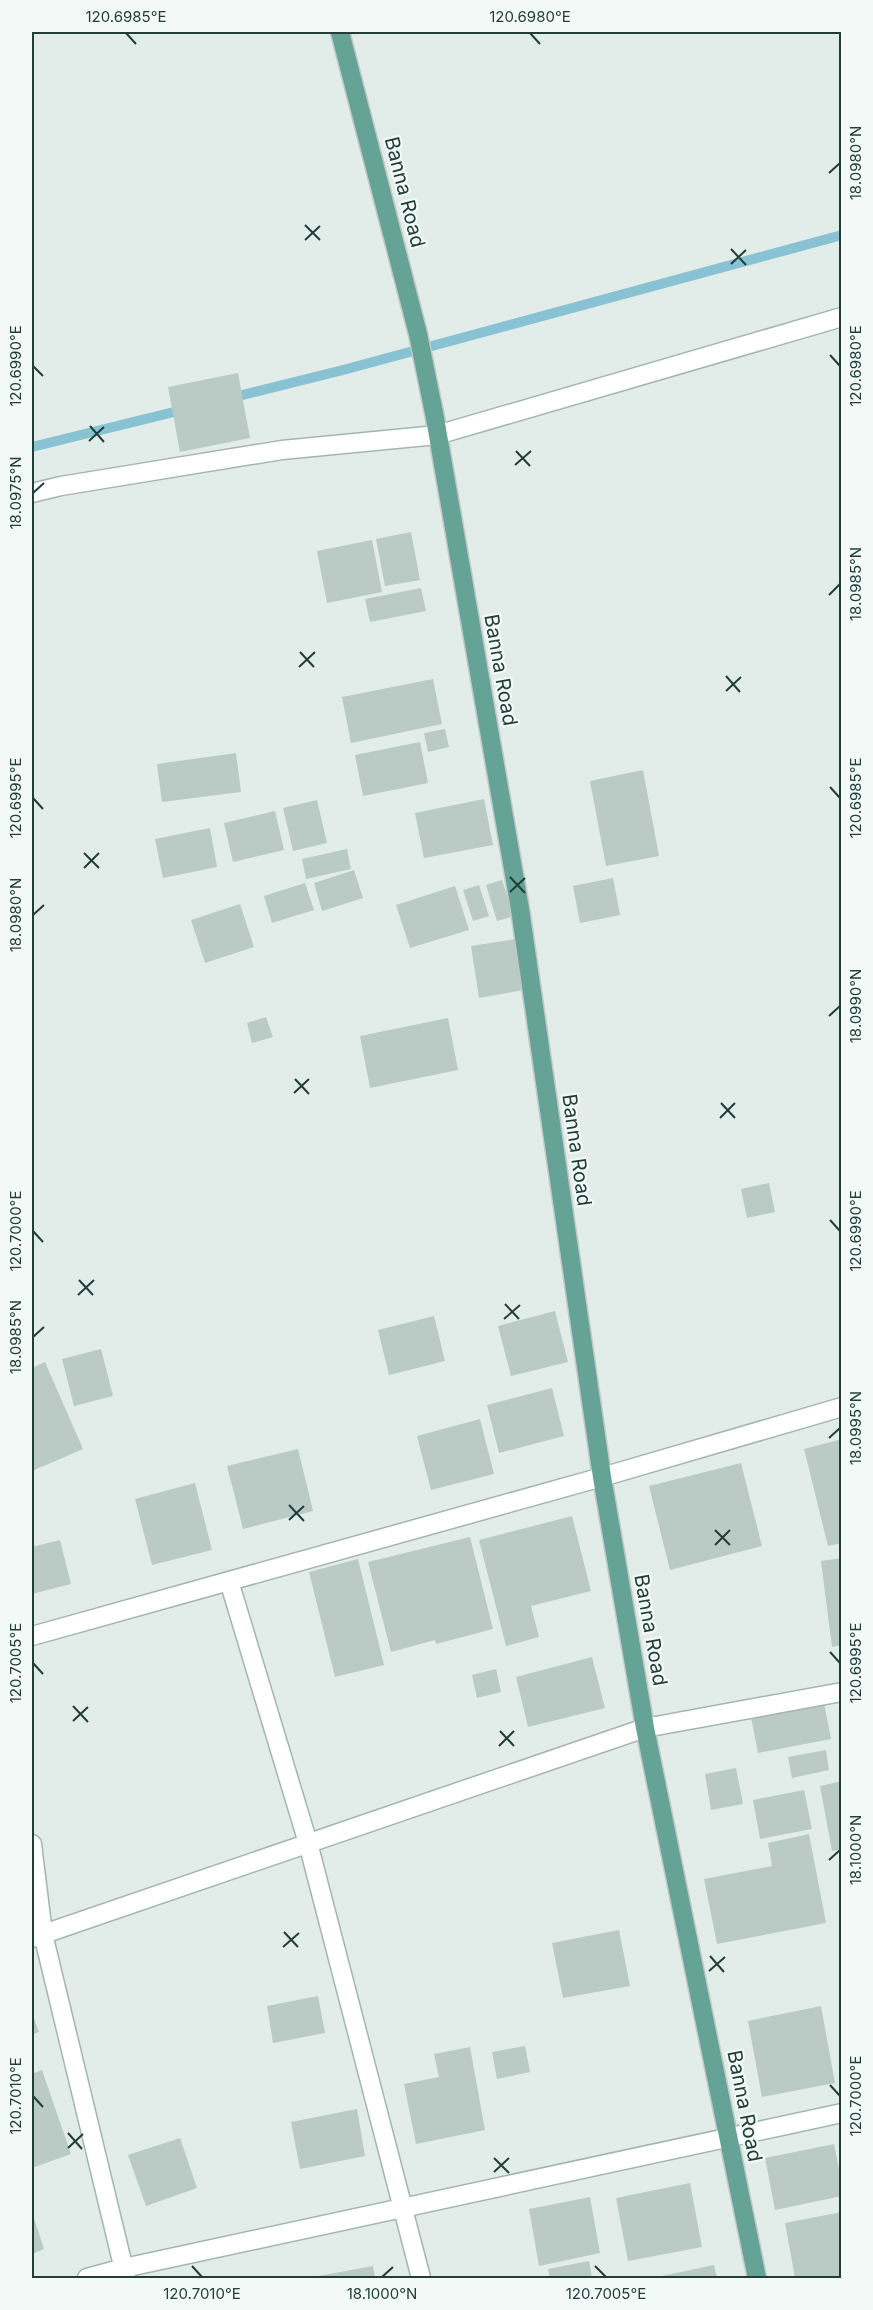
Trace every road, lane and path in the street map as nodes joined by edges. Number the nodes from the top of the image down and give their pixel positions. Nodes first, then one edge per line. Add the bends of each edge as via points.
1 (340, 32) edge
2 (842, 317) edge
3 (436, 427) junction
4 (32, 493) edge
5 (842, 1407) edge
6 (602, 1477) junction
7 (229, 1581) junction
8 (32, 1636) edge
9 (842, 1692) edge
10 (645, 1728) junction
11 (308, 1843) junction
12 (32, 1844) edge
13 (37, 1936) edge
14 (842, 2114) edge
15 (729, 2136) junction
16 (402, 2208) junction
17 (125, 2273) edge
18 (87, 2278) edge
19 (421, 2278) edge
20 (757, 2278) edge

1 - 3 main road, Banna Road via 418,334
2 - 3 street
3 - 4 street
3 - 6 main road, Banna Road via 520,909
5 - 6 street
6 - 7 street
6 - 10 main road, Banna Road
7 - 8 street
7 - 11 street
9 - 10 street
10 - 11 street
10 - 15 main road, Banna Road
11 - 13 street
11 - 16 street
12 - 13 street
13 - 17 street
14 - 15 street
15 - 16 street
15 - 20 main road, Banna Road
16 - 17 street
16 - 19 street
17 - 18 street

